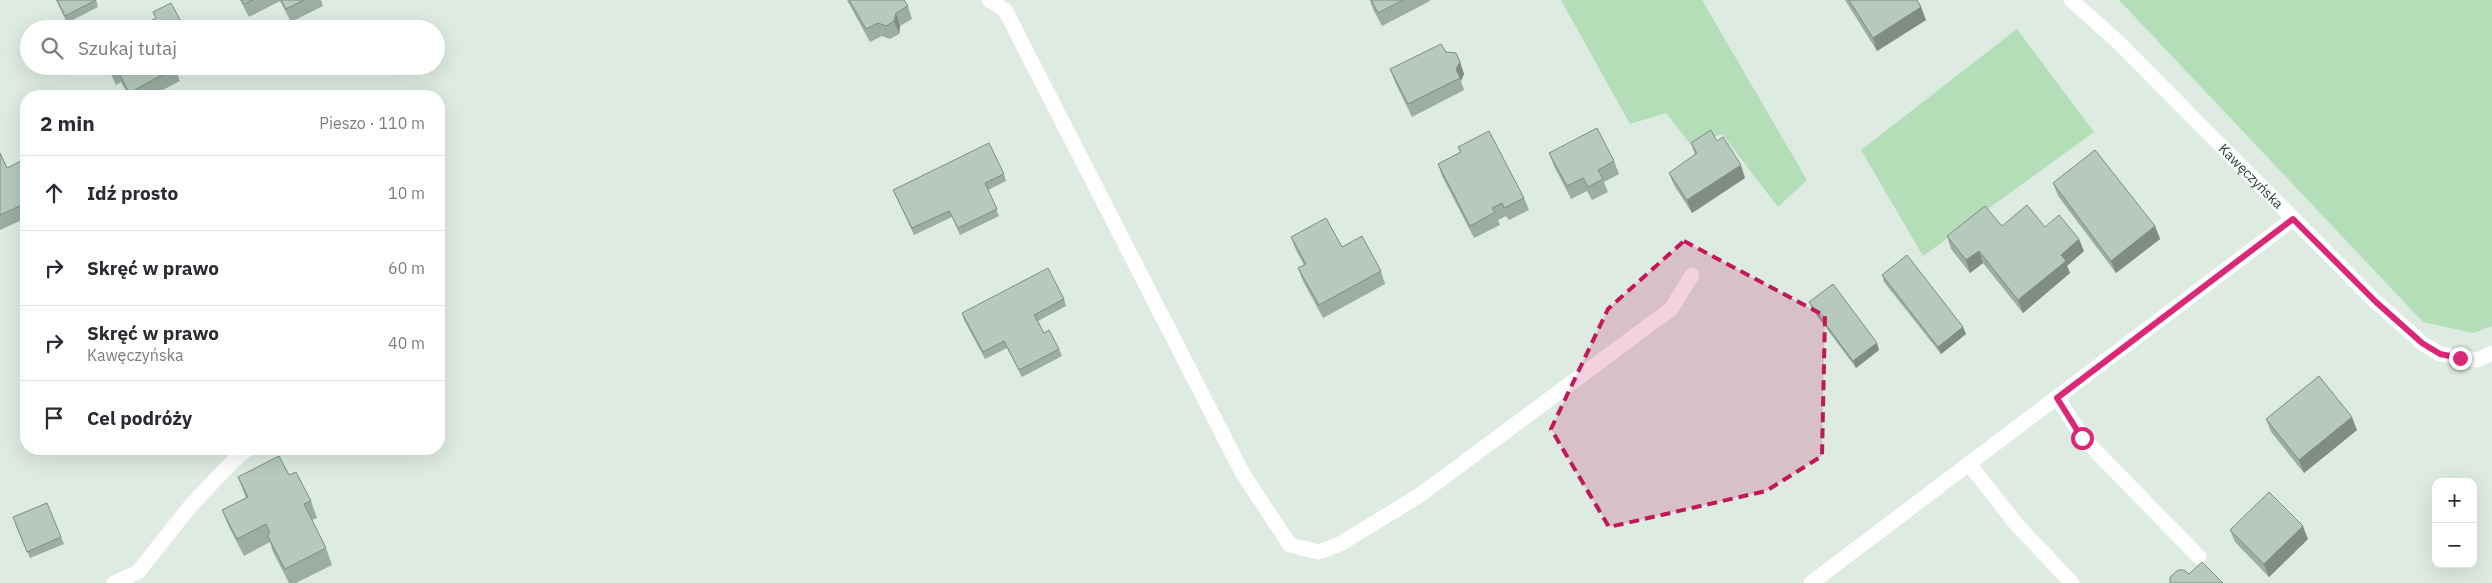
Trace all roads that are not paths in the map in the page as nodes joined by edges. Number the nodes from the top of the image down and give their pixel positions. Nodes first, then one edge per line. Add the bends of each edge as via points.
1 (989, 0) edge
2 (2071, 0) edge
3 (2293, 219) junction
4 (1692, 275) dead end
5 (2492, 353) edge
6 (2057, 398) junction
7 (239, 455) edge
8 (1969, 464) junction
9 (2199, 557) dead end
10 (114, 583) edge
11 (1811, 583) edge
12 (2072, 583) edge

1 - 4 street via 1005,10 1243,474 1290,545 1319,552 1340,544 1420,495 1671,309
2 - 3 street, Kawęczyńska via 2117,41
3 - 5 street, Kawęczyńska via 2422,343 2440,354 2460,358 2477,360
3 - 6 street
6 - 8 street
6 - 9 street via 2082,438
7 - 10 street via 192,504 138,572
8 - 11 street
8 - 12 street via 2017,525

